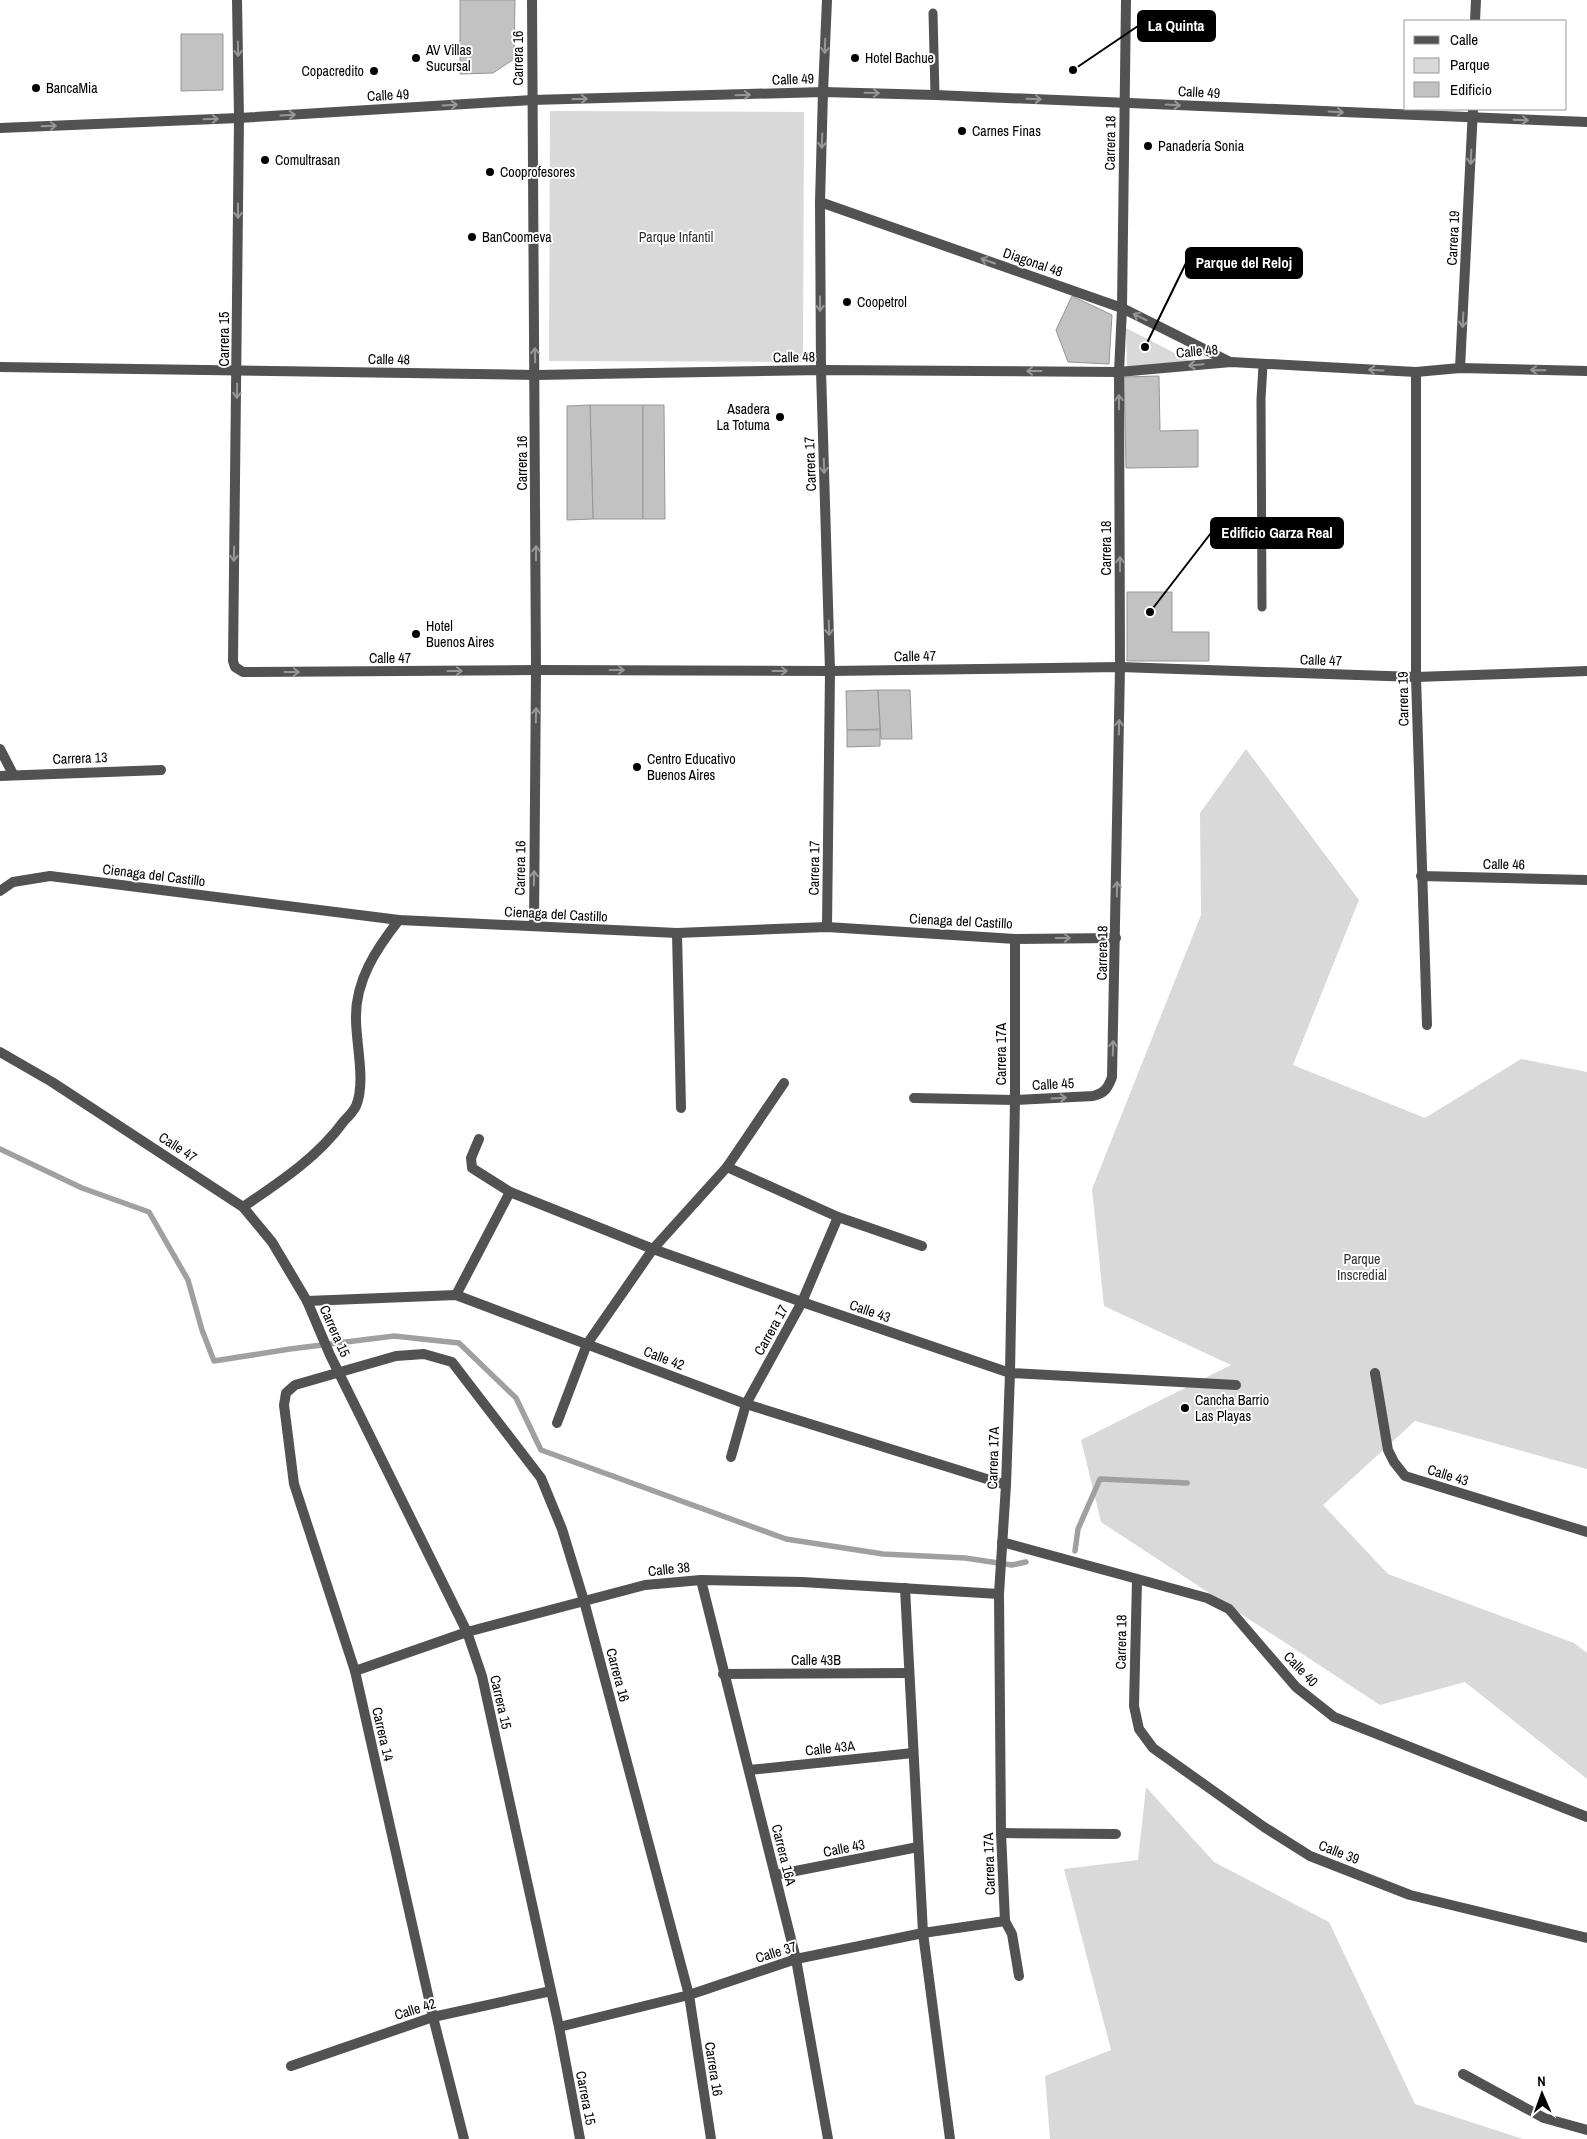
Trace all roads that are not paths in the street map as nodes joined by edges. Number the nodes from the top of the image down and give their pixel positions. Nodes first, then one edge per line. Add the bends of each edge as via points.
1 (237, 0) edge
2 (532, 0) edge
3 (827, 0) edge
4 (1126, 0) edge
5 (1476, 0) edge
6 (933, 13) dead end
7 (1475, 20) edge
8 (823, 92) junction
9 (934, 95) junction
10 (532, 100) junction
11 (1125, 103) junction
12 (1473, 114) edge
13 (239, 118) junction
14 (1587, 122) edge
15 (0, 128) edge
16 (820, 202) junction
17 (1122, 308) junction
18 (1231, 362) junction
19 (1263, 365) junction
20 (0, 367) edge
21 (1460, 368) junction
22 (237, 370) junction
23 (821, 370) junction
24 (1587, 370) edge
25 (1119, 372) junction
26 (1416, 372) junction
27 (536, 375) junction
28 (1262, 607) dead end
29 (1120, 667) junction
30 (536, 670) junction
31 (830, 671) junction
32 (1587, 671) edge
33 (243, 672) joint
34 (1416, 677) junction
35 (0, 749) edge
36 (161, 770) dead end
37 (13, 774) junction
38 (0, 776) edge
39 (1421, 876) junction
40 (1587, 880) edge
41 (0, 891) edge
42 (399, 920) junction
43 (534, 926) junction
44 (827, 927) junction
45 (677, 933) junction
46 (1015, 938) junction
47 (1116, 938) junction
48 (1427, 1025) dead end
49 (0, 1052) edge
50 (784, 1083) dead end
51 (1102, 1094) joint
52 (914, 1098) dead end
53 (1015, 1100) junction
54 (681, 1108) dead end
55 (479, 1139) dead end
56 (727, 1167) junction
57 (510, 1192) junction
58 (243, 1207) junction
59 (838, 1216) junction
60 (922, 1246) dead end
61 (653, 1248) junction
62 (456, 1295) junction
63 (307, 1301) junction
64 (802, 1302) junction
65 (587, 1344) junction
66 (338, 1372) junction
67 (1010, 1373) junction
68 (1375, 1373) dead end
69 (1236, 1386) dead end
70 (746, 1404) junction
71 (558, 1423) dead end
72 (731, 1457) dead end
73 (1006, 1485) junction
74 (1587, 1532) edge
75 (1002, 1542) junction
76 (701, 1580) junction
77 (1137, 1580) junction
78 (905, 1588) junction
79 (998, 1594) junction
80 (584, 1601) junction
81 (467, 1632) junction
82 (355, 1672) junction
83 (908, 1673) junction
84 (723, 1674) junction
85 (1134, 1706) joint
86 (913, 1753) junction
87 (749, 1770) junction
88 (1587, 1817) edge
89 (1001, 1833) junction
90 (1116, 1834) dead end
91 (918, 1847) junction
92 (775, 1875) junction
93 (1005, 1921) junction
94 (923, 1933) junction
95 (1587, 1938) edge
96 (796, 1959) junction
97 (1019, 1976) dead end
98 (551, 1991) junction
99 (689, 1995) junction
100 (433, 2017) junction
101 (559, 2027) junction
102 (291, 2066) dead end
103 (1463, 2074) dead end
104 (1587, 2130) edge
105 (464, 2139) edge
106 (580, 2139) edge
107 (711, 2139) edge
108 (828, 2139) edge
109 (950, 2139) edge

1 -> 13 street, Carrera 15
2 - 10 street, Carrera 16
3 -> 8 street, Carrera 17
4 - 11 street, Carrera 18
5 - 7 street
6 - 9 lane
8 -> 9 street, Calle 49
10 -> 8 street, Calle 49
8 -> 16 street, Carrera 17
9 -> 11 street, Calle 49
13 -> 10 street, Calle 49
27 -> 10 street, Carrera 16
11 -> 12 street, Calle 49
11 - 17 street, Carrera 18
12 -> 14 street, Calle 49
12 -> 21 street, Carrera 19
15 -> 13 street, Calle 49
13 -> 22 street, Carrera 15
17 -> 16 street, Diagonal 48
16 -> 23 street, Carrera 17
18 -> 17 street, Diagonal 48
17 - 25 street, Carrera 18
18 - 19 street, Calle 48
18 -> 25 street, Calle 48
26 -> 19 street, Calle 48
19 - 28 lane
20 - 22 street, Calle 48
24 -> 21 street, Calle 48
21 - 26 street, Calle 48
22 - 27 street, Calle 48
22 -> 33 street, Carrera 15 via 232,661
25 -> 23 street, Calle 48
23 - 27 street, Calle 48
23 -> 31 street, Carrera 17
29 -> 25 street, Carrera 18
26 - 34 street, Carrera 19
30 -> 27 street, Carrera 16
29 - 31 street, Calle 47
29 - 34 street, Calle 47
47 -> 29 street, Carrera 18
30 -> 31 street, Calle 47
33 -> 30 street, Calle 47
43 -> 30 street, Carrera 16
31 - 44 street, Carrera 17
32 - 34 street, Calle 47
34 - 39 street, Carrera 19
35 - 37 street
36 - 37 street, Carrera 13
37 - 38 street, Carrera 13
39 - 40 street, Calle 46
39 - 48 street, Carrera 19
41 - 42 street, Cienaga del Castillo via 13,882 50,876
42 - 43 street, Cienaga del Castillo
42 - 58 street via 374,953 358,995 356,1018 361,1075 356,1106 333,1137 304,1164
43 - 45 street, Cienaga del Castillo
44 - 45 street, Cienaga del Castillo
44 - 46 street, Cienaga del Castillo
45 - 54 street
46 -> 47 street, Cienaga del Castillo
46 - 53 street, Carrera 17A
51 -> 47 street, Carrera 18 via 1112,1077
49 - 58 street, Calle 47 via 52,1082
50 - 56 street
53 -> 51 street, Calle 45
52 - 53 street, Calle 45
53 - 67 street, Carrera 17A
55 - 57 street, Calle 43 via 471,1158 472,1168
56 - 59 street
56 - 61 street
57 - 61 street, Calle 43
57 - 62 street
58 - 63 street, Calle 47 via 272,1242
59 - 60 street
59 - 64 street, Carrera 17
61 - 64 street, Calle 43
61 - 65 street
62 - 63 street, Calle 42
62 - 65 street, Calle 42
63 - 66 street, Carrera 15
64 - 67 street, Calle 43
64 - 70 street, Carrera 17
65 - 70 street, Calle 42
65 - 71 street
66 - 80 street, Carrera 16 via 396,1356 424,1354 452,1362 542,1478
66 - 81 street, Carrera 15
66 - 82 street, Carrera 14 via 295,1385 286,1393 284,1405 294,1484
67 - 69 street, Calle 43
67 - 73 street, Carrera 17A
68 - 74 street, Calle 43 via 1388,1450 1405,1476
70 - 72 street, Carrera 17
70 - 73 street, Calle 42
73 - 75 street, Carrera 17A
75 - 77 street, Calle 40
75 - 79 street, Carrera 17A
76 - 78 street, Calle 38
76 - 80 street, Calle 38 via 645,1585
76 - 84 street, Carrera 16A
77 - 85 street, Carrera 18
77 - 88 street, Calle 40 via 1207,1598 1229,1609 1296,1687 1334,1717
78 - 79 street, Calle 38
78 - 83 street
79 - 89 street, Carrera 17A
80 - 81 street, Calle 38
80 - 99 street, Carrera 16
81 - 82 street, Calle 38
81 - 98 street, Carrera 15 via 482,1676
82 - 100 street, Carrera 14
83 - 84 street, Calle 43B
83 - 86 street
84 - 87 street, Carrera 16A
85 - 95 street, Calle 39 via 1139,1729 1153,1748 1310,1856 1410,1894
86 - 87 street, Calle 43A
86 - 91 street
87 - 92 street, Carrera 16A
89 - 90 street
89 - 93 street, Carrera 17A
91 - 92 street, Calle 43
91 - 94 street
92 - 96 street, Carrera 16A
93 - 94 street, Calle 37
93 - 97 street, Carrera 17A via 1012,1934
94 - 96 street, Calle 37
94 - 109 street
96 - 99 street, Calle 37
96 - 108 street, Carrera 16A
98 - 100 street, Calle 42
98 - 101 street, Carrera 15
99 - 101 street, Calle 37
99 - 107 street, Carrera 16
100 - 102 street, Calle 42
100 - 105 street, Carrera 14
101 - 106 street, Carrera 15
103 - 104 street via 1544,2118

